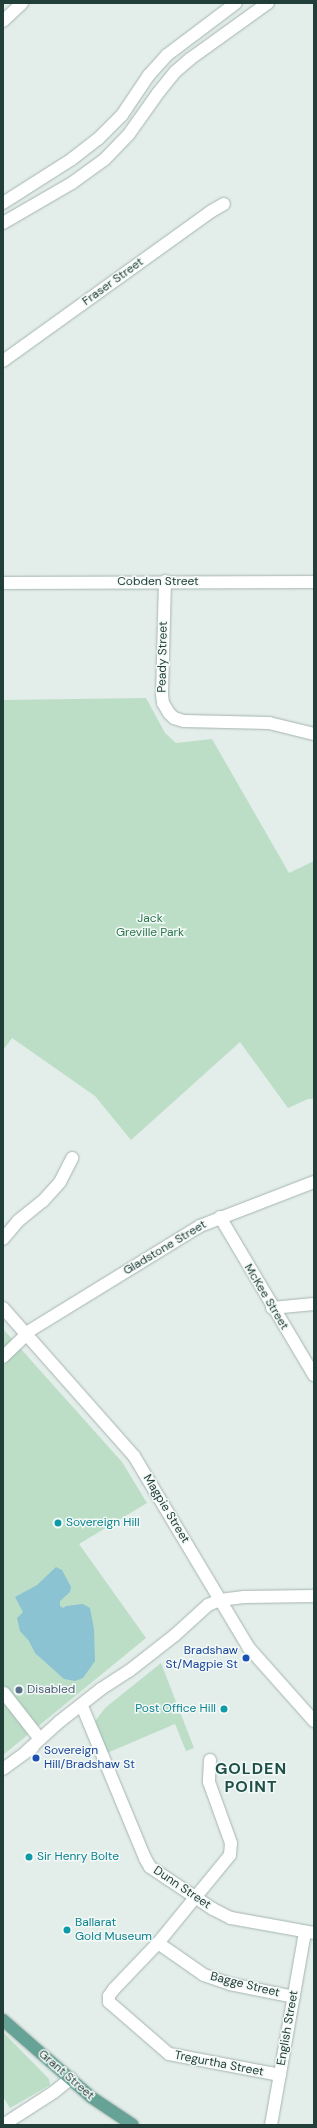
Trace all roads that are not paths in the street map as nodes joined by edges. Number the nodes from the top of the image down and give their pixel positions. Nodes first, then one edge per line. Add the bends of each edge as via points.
1 (22, 3) edge
2 (236, 3) edge
3 (268, 3) edge
4 (3, 21) edge
5 (3, 203) edge
6 (224, 204) dead end
7 (3, 223) edge
8 (3, 361) edge
9 (165, 581) junction
10 (3, 582) edge
11 (314, 582) edge
12 (314, 734) edge
13 (72, 1158) dead end
14 (314, 1182) edge
15 (220, 1217) junction
16 (3, 1239) edge
17 (314, 1304) edge
18 (3, 1308) edge
19 (272, 1308) junction
20 (26, 1334) junction
21 (3, 1357) edge
22 (314, 1376) edge
23 (314, 1596) edge
24 (220, 1600) junction
25 (4, 1693) dead end
26 (83, 1709) junction
27 (314, 1721) edge
28 (40, 1739) junction
29 (27, 1751) junction
30 (210, 1760) dead end
31 (5, 1768) edge
32 (194, 1897) junction
33 (310, 1932) edge
34 (158, 1943) junction
35 (294, 1997) junction
36 (3, 2020) edge
37 (280, 2075) junction
38 (71, 2078) junction
39 (3, 2125) edge
40 (133, 2125) edge
41 (271, 2125) edge

1 - 4 street
2 - 5 street via 167,55 149,75 122,115 95,142
3 - 7 street via 175,72 129,134 104,160 72,183
6 - 8 street, Fraser Street
9 - 10 street, Cobden Street
9 - 11 street, Cobden Street
9 - 12 street, Peady Street via 162,699 169,713 174,718 184,721 269,722
13 - 16 street via 60,1182 43,1201 18,1221
14 - 15 street, Gladstone Street
15 - 19 street, McKee Street
15 - 20 street, Gladstone Street via 191,1231
17 - 19 street
18 - 20 street, Magpie Street
19 - 22 street, McKee Street
20 - 21 street, Gladstone Street
20 - 24 street, Magpie Street via 134,1456
23 - 24 street
24 - 26 street via 211,1613 175,1635 101,1689
24 - 27 street, Magpie Street via 253,1655
25 - 28 street
26 - 28 street
26 - 29 street
26 - 32 street, Dunn Street via 146,1862 156,1872
28 - 29 street
29 - 31 street
30 - 32 street via 210,1785 232,1849 228,1858
32 - 33 street, Dunn Street via 235,1919
32 - 34 street
33 - 35 street, English Street
34 - 35 street, Bagge Street via 192,1968 211,1978
34 - 37 street, Tregurtha Street via 114,1989 109,1998 111,2006 169,2054
35 - 37 street, English Street
36 - 38 main road, Grant Street
37 - 41 street, English Street
38 - 39 street
38 - 40 main road, Grant Street via 100,2103

